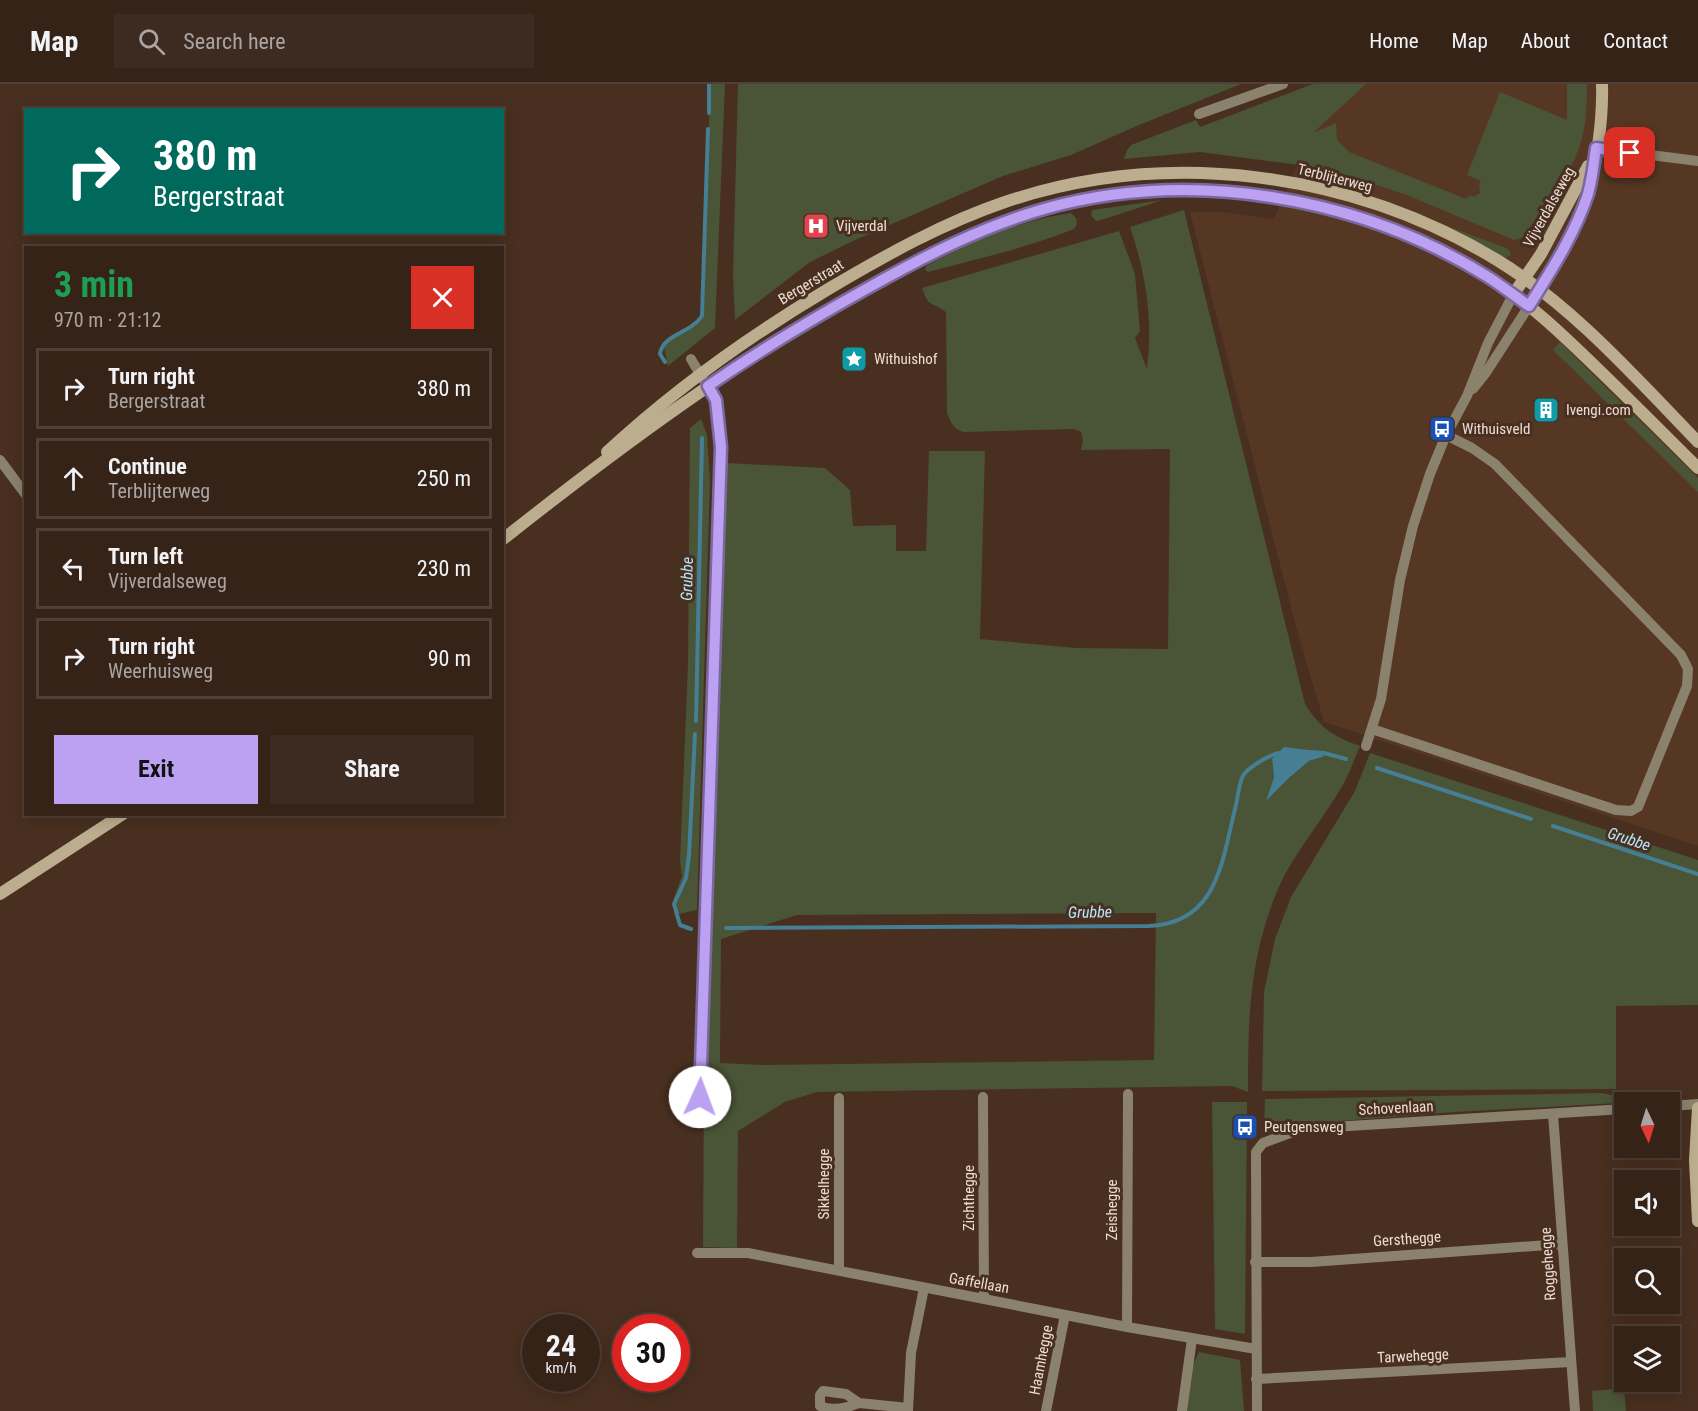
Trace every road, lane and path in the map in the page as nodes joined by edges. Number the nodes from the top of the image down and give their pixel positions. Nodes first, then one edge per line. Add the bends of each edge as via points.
1 (1283, 84) edge
2 (1602, 84) edge
3 (1199, 114) dead end
4 (1596, 148) junction
5 (1698, 161) edge
6 (1121, 177) joint
7 (1524, 279) junction
8 (1539, 290) junction
9 (1514, 295) junction
10 (1529, 306) junction
11 (691, 359) dead end
12 (700, 372) junction
13 (708, 386) junction
14 (1467, 396) junction
15 (650, 421) junction
16 (1446, 435) junction
17 (1698, 442) edge
18 (0, 460) edge
19 (1698, 468) edge
20 (24, 492) edge
21 (504, 538) edge
22 (1372, 729) junction
23 (1366, 746) dead end
24 (120, 816) edge
25 (0, 894) edge
26 (1128, 1094) dead end
27 (700, 1097) dead end
28 (983, 1097) dead end
29 (839, 1098) dead end
30 (1680, 1106) edge
31 (1698, 1106) edge
32 (1614, 1110) edge
33 (1553, 1114) junction
34 (1698, 1221) edge
35 (1562, 1244) junction
36 (697, 1253) dead end
37 (1255, 1262) junction
38 (839, 1270) junction
39 (924, 1288) junction
40 (984, 1299) junction
41 (1065, 1315) junction
42 (1127, 1327) junction
43 (1192, 1339) junction
44 (1256, 1349) junction
45 (1571, 1362) junction
46 (1256, 1379) junction
47 (859, 1403) dead end
48 (908, 1409) edge
49 (1046, 1411) edge
50 (1182, 1411) edge
51 (1257, 1411) edge
52 (1575, 1411) edge

1 - 3 street
2 - 4 main road, Vijverdalseweg
4 - 5 street
4 - 7 main road, Vijverdalseweg via 1572,200
4 - 8 main road, Vijverdalseweg via 1583,206
6 - 7 main road, Terblijterweg via 1232,174 1332,191 1431,225
6 - 12 main road, Bergerstraat via 1023,197 930,233 808,301
7 - 8 main road, Terblijterweg
7 - 9 main road
8 - 10 main road
8 - 17 main road, Terblijterweg via 1611,354
9 - 10 main road
9 - 13 main road, Bergerstraat via 1473,268 1418,240 1336,211 1230,193 1124,195 1041,210 956,242 815,317
9 - 14 street via 1488,343
10 - 14 street
10 - 19 main road
11 - 12 street
12 - 13 street
12 - 15 main road, Bergerstraat
13 - 15 main road, Bergerstraat
13 - 27 street via 716,400 721,447
14 - 16 street
15 - 21 main road, Bergerstraat
16 - 22 street via 1406,555 1381,699
16 - 22 street via 1495,464 1550,518 1681,655 1688,669 1687,686 1638,807 1631,811 1616,810
18 - 20 street
22 - 23 street
24 - 25 main road
26 - 42 street, Zeishegge
28 - 40 street, Zichthegge
29 - 38 street, Sikkelhegge
30 - 31 street
31 - 34 main road
32 - 33 street, Schovenlaan
33 - 35 street, Roggehegge
33 - 37 street, Schovenlaan via 1300,1129 1263,1143 1256,1152
35 - 37 street, Gersthegge via 1311,1262
35 - 45 street, Roggehegge
36 - 38 street, Gaffellaan via 748,1253
37 - 44 street, Schovenlaan
38 - 39 street, Gaffellaan
39 - 40 street, Gaffellaan
39 - 48 street via 911,1353
40 - 41 street, Gaffellaan
41 - 42 street, Gaffellaan
41 - 49 street, Haamhegge
42 - 43 street, Gaffellaan
43 - 44 street, Gaffellaan
43 - 50 street
44 - 46 street, Schovenlaan
45 - 46 street, Tarwehegge
45 - 52 street, Roggehegge
46 - 51 street, Schovenlaan
47 - 48 street

